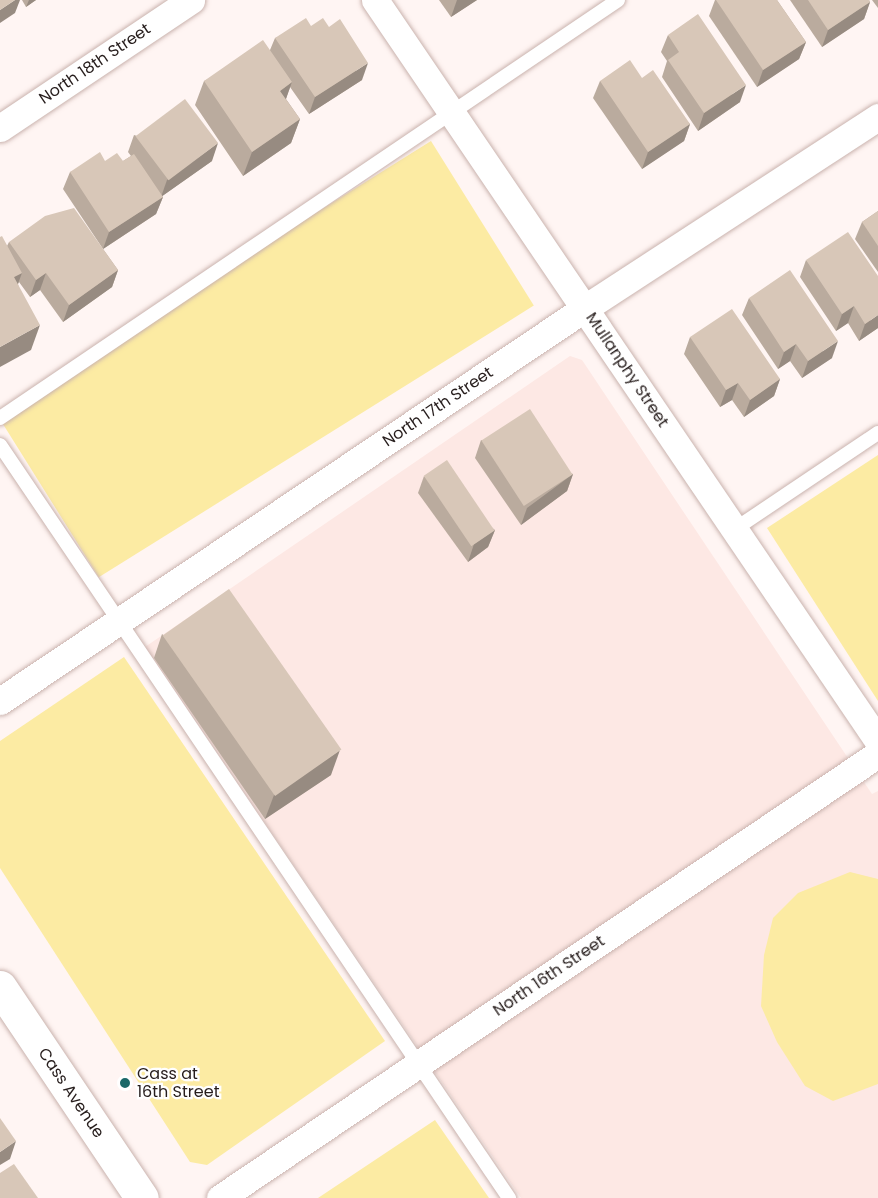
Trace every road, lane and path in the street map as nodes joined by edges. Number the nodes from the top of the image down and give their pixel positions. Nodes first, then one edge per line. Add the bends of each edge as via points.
1 (191, 0) edge
2 (375, 0) edge
3 (618, 0) edge
4 (450, 113) junction
5 (878, 117) edge
6 (0, 128) edge
7 (585, 308) junction
8 (0, 418) edge
9 (878, 433) edge
10 (0, 445) edge
11 (735, 530) junction
12 (120, 623) junction
13 (0, 700) edge
14 (878, 741) edge
15 (878, 754) edge
16 (0, 987) edge
17 (418, 1064) junction
18 (142, 1198) edge
19 (220, 1198) edge
20 (509, 1198) edge

1 - 6 street, North 18th Street
2 - 4 street, Mullanphy Street
3 - 4 lane
4 - 7 street, Mullanphy Street
4 - 8 lane
5 - 7 street, North 17th Street
7 - 11 street, Mullanphy Street
7 - 12 street, North 17th Street
9 - 11 lane
10 - 12 lane
11 - 14 street, Mullanphy Street
12 - 13 street, North 17th Street
12 - 17 lane
15 - 17 street, North 16th Street
16 - 18 main road, Cass Avenue
17 - 19 street, North 16th Street
17 - 20 lane

